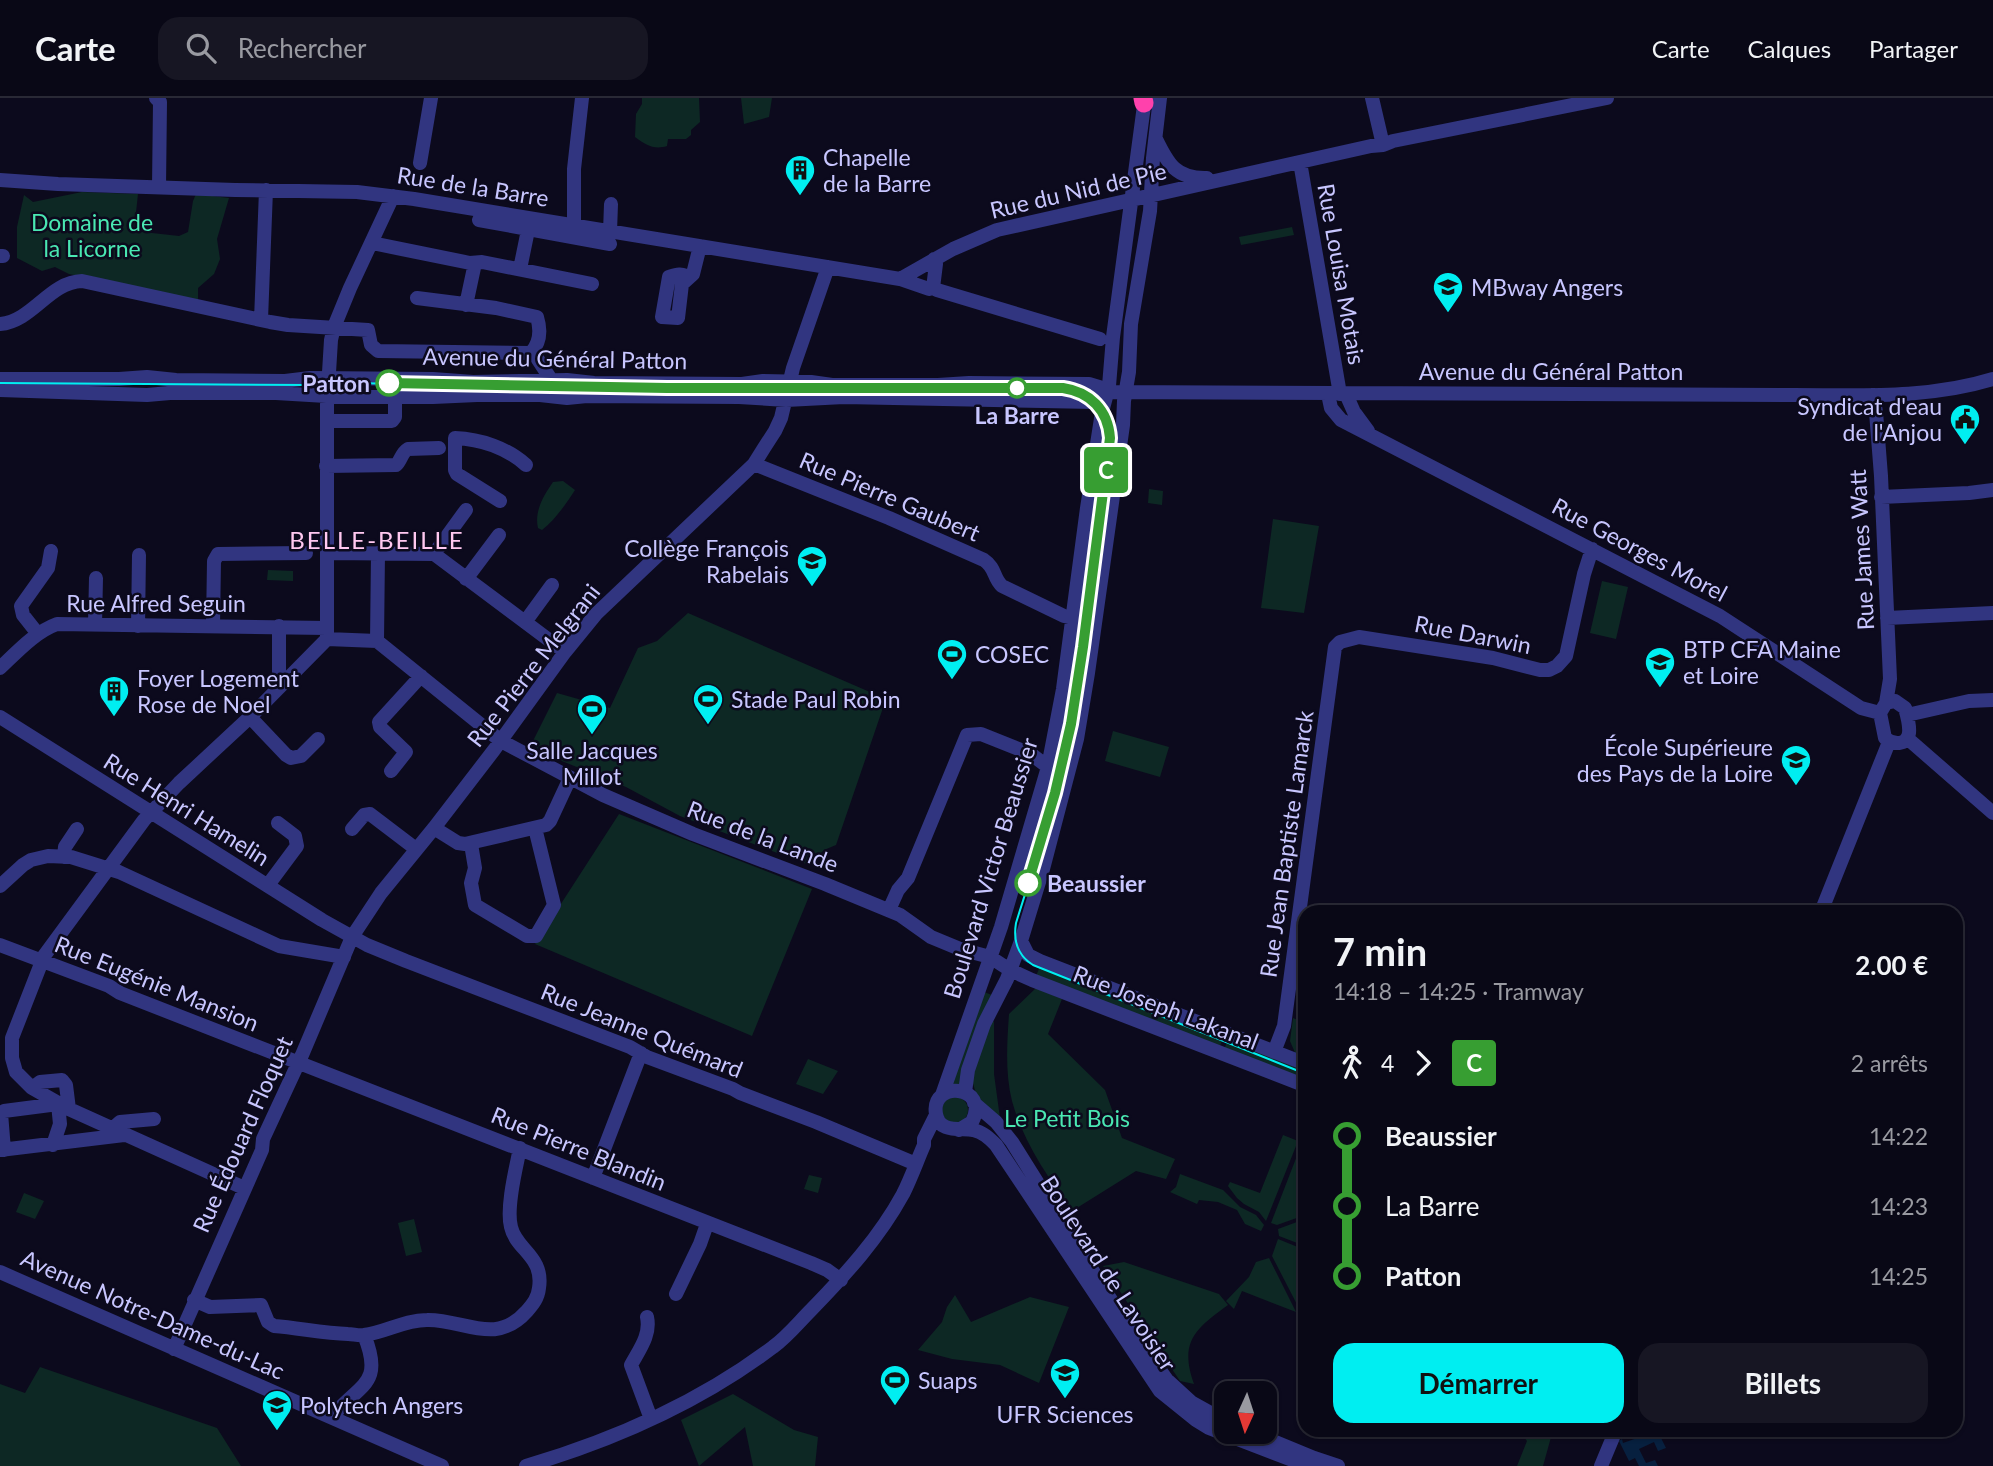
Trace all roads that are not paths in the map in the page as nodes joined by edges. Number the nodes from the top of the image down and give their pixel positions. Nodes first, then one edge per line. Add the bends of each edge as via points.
1 (156, 98) edge
2 (431, 98) edge
3 (582, 98) edge
4 (1372, 98) edge
5 (1607, 98) edge
6 (1147, 101) edge
7 (1156, 139) junction
8 (1382, 145) junction
9 (420, 163) dead end
10 (1300, 163) junction
11 (1233, 177) junction
12 (0, 180) edge
13 (159, 187) junction
14 (266, 190) junction
15 (393, 196) junction
16 (1150, 197) junction
17 (1132, 201) junction
18 (611, 204) dead end
19 (446, 209) junction
20 (574, 226) junction
21 (528, 230) junction
22 (610, 238) junction
23 (372, 243) junction
24 (700, 246) junction
25 (934, 259) junction
26 (475, 263) junction
27 (828, 267) junction
28 (520, 269) junction
29 (688, 278) dead end
30 (900, 279) junction
31 (592, 284) dead end
32 (933, 288) junction
33 (417, 298) dead end
34 (466, 305) junction
35 (261, 320) junction
36 (0, 324) edge
37 (334, 327) junction
38 (1100, 339) dead end
39 (531, 353) junction
40 (328, 378) junction
41 (0, 379) edge
42 (1993, 379) edge
43 (552, 381) junction
44 (789, 382) junction
45 (0, 390) edge
46 (1107, 392) junction
47 (1125, 392) junction
48 (1338, 394) junction
49 (1370, 394) junction
50 (1873, 395) junction
51 (1889, 395) junction
52 (327, 396) junction
53 (395, 397) junction
54 (786, 400) junction
55 (1352, 418) junction
56 (327, 421) junction
57 (439, 448) dead end
58 (754, 464) junction
59 (526, 465) dead end
60 (327, 466) junction
61 (1993, 490) edge
62 (1885, 497) junction
63 (500, 501) dead end
64 (466, 510) dead end
65 (499, 535) dead end
66 (1592, 549) junction
67 (51, 551) dead end
68 (306, 553) dead end
69 (328, 553) junction
70 (378, 553) junction
71 (434, 554) junction
72 (139, 555) dead end
73 (96, 578) dead end
74 (466, 579) junction
75 (552, 585) dead end
76 (1993, 613) edge
77 (1073, 618) junction
78 (1891, 618) junction
79 (525, 622) junction
80 (95, 625) junction
81 (138, 626) junction
82 (213, 626) junction
83 (279, 626) junction
84 (38, 634) junction
85 (327, 634) junction
86 (377, 641) junction
87 (1340, 642) joint
88 (565, 652) junction
89 (0, 668) edge
90 (421, 676) junction
91 (282, 684) junction
92 (1993, 700) edge
93 (1888, 706) junction
94 (1907, 715) junction
95 (250, 717) junction
96 (0, 718) edge
97 (1907, 738) junction
98 (318, 740) dead end
99 (501, 741) junction
100 (1889, 741) junction
101 (1052, 748) junction
102 (1031, 754) junction
103 (1048, 767) junction
104 (391, 771) dead end
105 (570, 778) junction
106 (151, 812) junction
107 (1993, 813) edge
108 (278, 823) dead end
109 (434, 828) junction
110 (536, 828) junction
111 (352, 829) dead end
112 (77, 830) dead end
113 (471, 844) junction
114 (416, 849) junction
115 (64, 857) junction
116 (108, 868) junction
117 (268, 885) junction
118 (0, 886) edge
119 (1300, 905) edge
120 (1824, 905) edge
121 (888, 910) junction
122 (1298, 921) edge
123 (352, 937) junction
124 (0, 945) edge
125 (1022, 948) junction
126 (344, 957) junction
127 (990, 957) junction
128 (42, 961) junction
129 (1010, 970) junction
130 (1274, 1052) junction
131 (641, 1054) junction
132 (1298, 1061) edge
133 (298, 1062) junction
134 (1298, 1083) edge
135 (32, 1088) junction
136 (942, 1095) junction
137 (969, 1098) junction
138 (63, 1106) junction
139 (936, 1115) junction
140 (154, 1119) dead end
141 (953, 1129) junction
142 (119, 1132) junction
143 (53, 1144) junction
144 (924, 1145) junction
145 (520, 1148) junction
146 (2, 1150) edge
147 (916, 1164) junction
148 (593, 1178) junction
149 (244, 1188) junction
150 (707, 1223) junction
151 (0, 1272) edge
152 (841, 1280) junction
153 (676, 1294) dead end
154 (194, 1300) junction
155 (647, 1317) dead end
156 (364, 1335) junction
157 (174, 1349) junction
158 (1214, 1416) edge
159 (332, 1417) junction
160 (651, 1419) junction
161 (1613, 1437) edge
162 (1278, 1443) edge
163 (442, 1466) edge
164 (526, 1466) edge
165 (1308, 1466) edge
166 (1339, 1466) edge
167 (1601, 1466) edge

1 - 13 street via 160,102
2 - 9 street
3 - 20 street via 574,169
4 - 8 street
5 - 8 street, Rue du Nid de Pie via 1403,147
6 - 7 street, Boulevard Victor Beaussier
6 - 16 street, Boulevard Victor Beaussier via 1141,192
6 - 17 street, Boulevard Victor Beaussier
7 - 11 street, Rue du Nid de Pie via 1170,166 1185,175
7 - 16 street, Boulevard Victor Beaussier
8 - 10 street, Rue du Nid de Pie
10 - 11 street, Rue du Nid de Pie
10 - 48 street, Rue Louisa Motais
11 - 16 street, Rue du Nid de Pie
12 - 13 street, Rue de la Barre
13 - 14 street, Rue de la Barre
14 - 15 street, Rue de la Barre
14 - 35 street
15 - 19 street, Rue de la Barre
15 - 23 street
16 - 17 street, Rue du Nid de Pie
16 - 47 street, Boulevard Victor Beaussier
17 - 25 street, Rue du Nid de Pie via 997,230
17 - 46 street, Boulevard Victor Beaussier
18 - 22 street
19 - 20 street, Rue de la Barre
19 - 21 street
20 - 22 street, Rue de la Barre
21 - 22 street
21 - 28 street
22 - 24 street, Rue de la Barre
23 - 26 street
23 - 37 street
24 - 27 street, Rue de la Barre
24 - 29 street via 694,274
25 - 30 street, Rue du Nid de Pie
25 - 32 street
26 - 28 street
26 - 34 street
27 - 30 street, Rue de la Barre
27 - 44 street, Rue Pierre Melgrani
28 - 31 street
30 - 32 street, Rue de la Barre
32 - 38 street, Rue de la Barre
33 - 34 street
34 - 39 street via 537,317 537,346
35 - 36 street via 76,281 21,317
35 - 37 street
37 - 39 street via 368,330 377,351
37 - 40 street
39 - 43 street
40 - 41 street, Avenue du Général Patton
40 - 43 street, Avenue du Général Patton
40 - 52 street
42 - 51 street, Avenue du Général Patton via 1933,392
43 - 44 street, Avenue du Général Patton
44 - 46 street, Avenue du Général Patton via 1089,384
44 - 54 street, Rue Pierre Melgrani
45 - 52 street, Avenue du Général Patton
46 - 47 street, Avenue du Général Patton
46 - 54 street, Avenue du Général Patton via 1094,402
46 - 77 street, Boulevard Victor Beaussier
47 - 48 street, Avenue du Général Patton
47 - 125 street, Boulevard Victor Beaussier via 1077,739
48 - 49 street, Avenue du Général Patton
48 - 55 street, Rue Georges Morel via 1331,408
49 - 50 street, Avenue du Général Patton
49 - 55 street
50 - 51 street, Avenue du Général Patton
50 - 62 street, Rue James Watt
51 - 62 street, Rue James Watt
52 - 53 street, Avenue du Général Patton
52 - 56 street
53 - 54 street, Avenue du Général Patton via 726,396
53 - 56 street via 392,421
54 - 58 street, Rue Pierre Melgrani via 775,431
55 - 66 street, Rue Georges Morel via 1372,435
56 - 60 street
57 - 60 street via 408,449 396,465
58 - 77 street, Rue Pierre Gaubert via 984,559 1000,584
58 - 88 street, Rue Pierre Melgrani via 606,605
59 - 63 street via 508,452 455,438 457,474
60 - 69 street
61 - 62 street
62 - 78 street, Rue James Watt
64 - 71 street
65 - 74 street
66 - 87 street, Rue Darwin via 1566,656 1553,668 1540,670 1359,637
66 - 93 street, Rue Georges Morel via 1720,616 1861,708
67 - 84 street via 48,568 21,606
68 - 82 street via 218,554 214,561
69 - 70 street
69 - 85 street
70 - 71 street
70 - 86 street
71 - 74 street
72 - 81 street
73 - 80 street
74 - 79 street
75 - 79 street
76 - 78 street
77 - 101 street, Boulevard Victor Beaussier
78 - 93 street, Rue James Watt
79 - 88 street
80 - 81 street, Rue Alfred Seguin
80 - 84 street, Rue Alfred Seguin via 57,624
81 - 82 street, Rue Alfred Seguin
82 - 83 street, Rue Alfred Seguin
83 - 85 street, Rue Alfred Seguin
83 - 91 street
84 - 89 street, Rue Alfred Seguin
85 - 86 street, Rue Alfred Seguin
85 - 91 street
86 - 90 street, Rue de la Lande
87 - 119 street, Rue Jean Baptiste Lamarck via 1334,652
88 - 99 street, Rue Pierre Melgrani
90 - 99 street, Rue de la Lande
90 - 104 street via 379,722 406,752
91 - 95 street
92 - 94 street
93 - 94 street via 1905,708
93 - 100 street, Rue James Watt via 1884,734
94 - 97 street
95 - 98 street via 291,758 301,756
95 - 106 street
96 - 106 street, Rue Henri Hamelin
97 - 100 street via 1901,743
97 - 107 street
99 - 105 street, Rue de la Lande
99 - 109 street, Rue Pierre Melgrani
100 - 120 street
101 - 102 street
101 - 103 street, Boulevard Victor Beaussier
102 - 103 street
102 - 121 street via 981,734 967,735 908,878
103 - 127 street, Boulevard Victor Beaussier
105 - 110 street via 550,821
105 - 121 street, Rue de la Lande via 679,829
106 - 116 street
106 - 117 street, Rue Henri Hamelin
108 - 117 street via 295,836 297,846
109 - 113 street via 458,843
109 - 114 street, Rue Pierre Melgrani
110 - 113 street
110 - 113 street via 554,905 536,936 527,936 475,905
111 - 114 street via 370,814
112 - 115 street
114 - 123 street, Rue Pierre Melgrani
115 - 116 street
115 - 118 street via 31,860
116 - 126 street via 279,946
116 - 128 street
117 - 123 street, Rue Henri Hamelin
121 - 127 street, Rue de la Lande via 931,937
122 - 130 street, Rue Jean Baptiste Lamarck via 1284,1026
123 - 126 street, Rue Édouard Floquet
123 - 131 street, Rue Jeanne Quémard
124 - 128 street, Rue Eugénie Mansion
125 - 127 street
125 - 129 street, Boulevard Victor Beaussier
125 - 130 street, Rue Joseph Lakanal
126 - 133 street, Rue Édouard Floquet
127 - 129 street, Rue de la Lande
127 - 136 street, Boulevard Victor Beaussier
128 - 133 street, Rue Eugénie Mansion
128 - 135 street via 11,1048 16,1072
129 - 134 street, Rue Joseph Lakanal
129 - 137 street, Boulevard Victor Beaussier via 968,1070
130 - 132 street, Rue Joseph Lakanal
131 - 147 street, Rue Jeanne Quémard
131 - 148 street
133 - 145 street, Rue Pierre Blandin
133 - 149 street, Rue Édouard Floquet
135 - 138 street
135 - 138 street via 40,1082 62,1080 66,1085
136 - 137 street via 953,1090
136 - 139 street
137 - 141 street via 976,1113 972,1122
137 - 158 street, Boulevard de Lavoisier via 1012,1142 1167,1380
138 - 142 street
138 - 143 street
138 - 146 street via 4,1111
139 - 141 street
139 - 144 street
140 - 142 street via 120,1122
141 - 144 street
141 - 165 street, Boulevard de Lavoisier via 980,1132 996,1144 1160,1391 1209,1428
142 - 143 street
142 - 149 street
143 - 146 street
144 - 147 street
145 - 148 street, Rue Pierre Blandin
145 - 156 street via 510,1223 537,1266 540,1287 530,1308 519,1320 501,1328 475,1329 428,1320
147 - 152 street via 885,1222
148 - 150 street, Rue Pierre Blandin
149 - 154 street, Rue Édouard Floquet
150 - 152 street, Rue Pierre Blandin via 811,1263
150 - 153 street
151 - 157 street, Avenue Notre-Dame-du-Lac
152 - 160 street via 776,1345 727,1379
154 - 156 street via 210,1307 261,1305 274,1326
154 - 157 street, Rue Édouard Floquet
155 - 160 street via 646,1342 631,1365
156 - 159 street via 372,1363 368,1381
157 - 159 street, Avenue Notre-Dame-du-Lac
159 - 163 street, Avenue Notre-Dame-du-Lac
160 - 164 street
161 - 167 street
162 - 166 street

